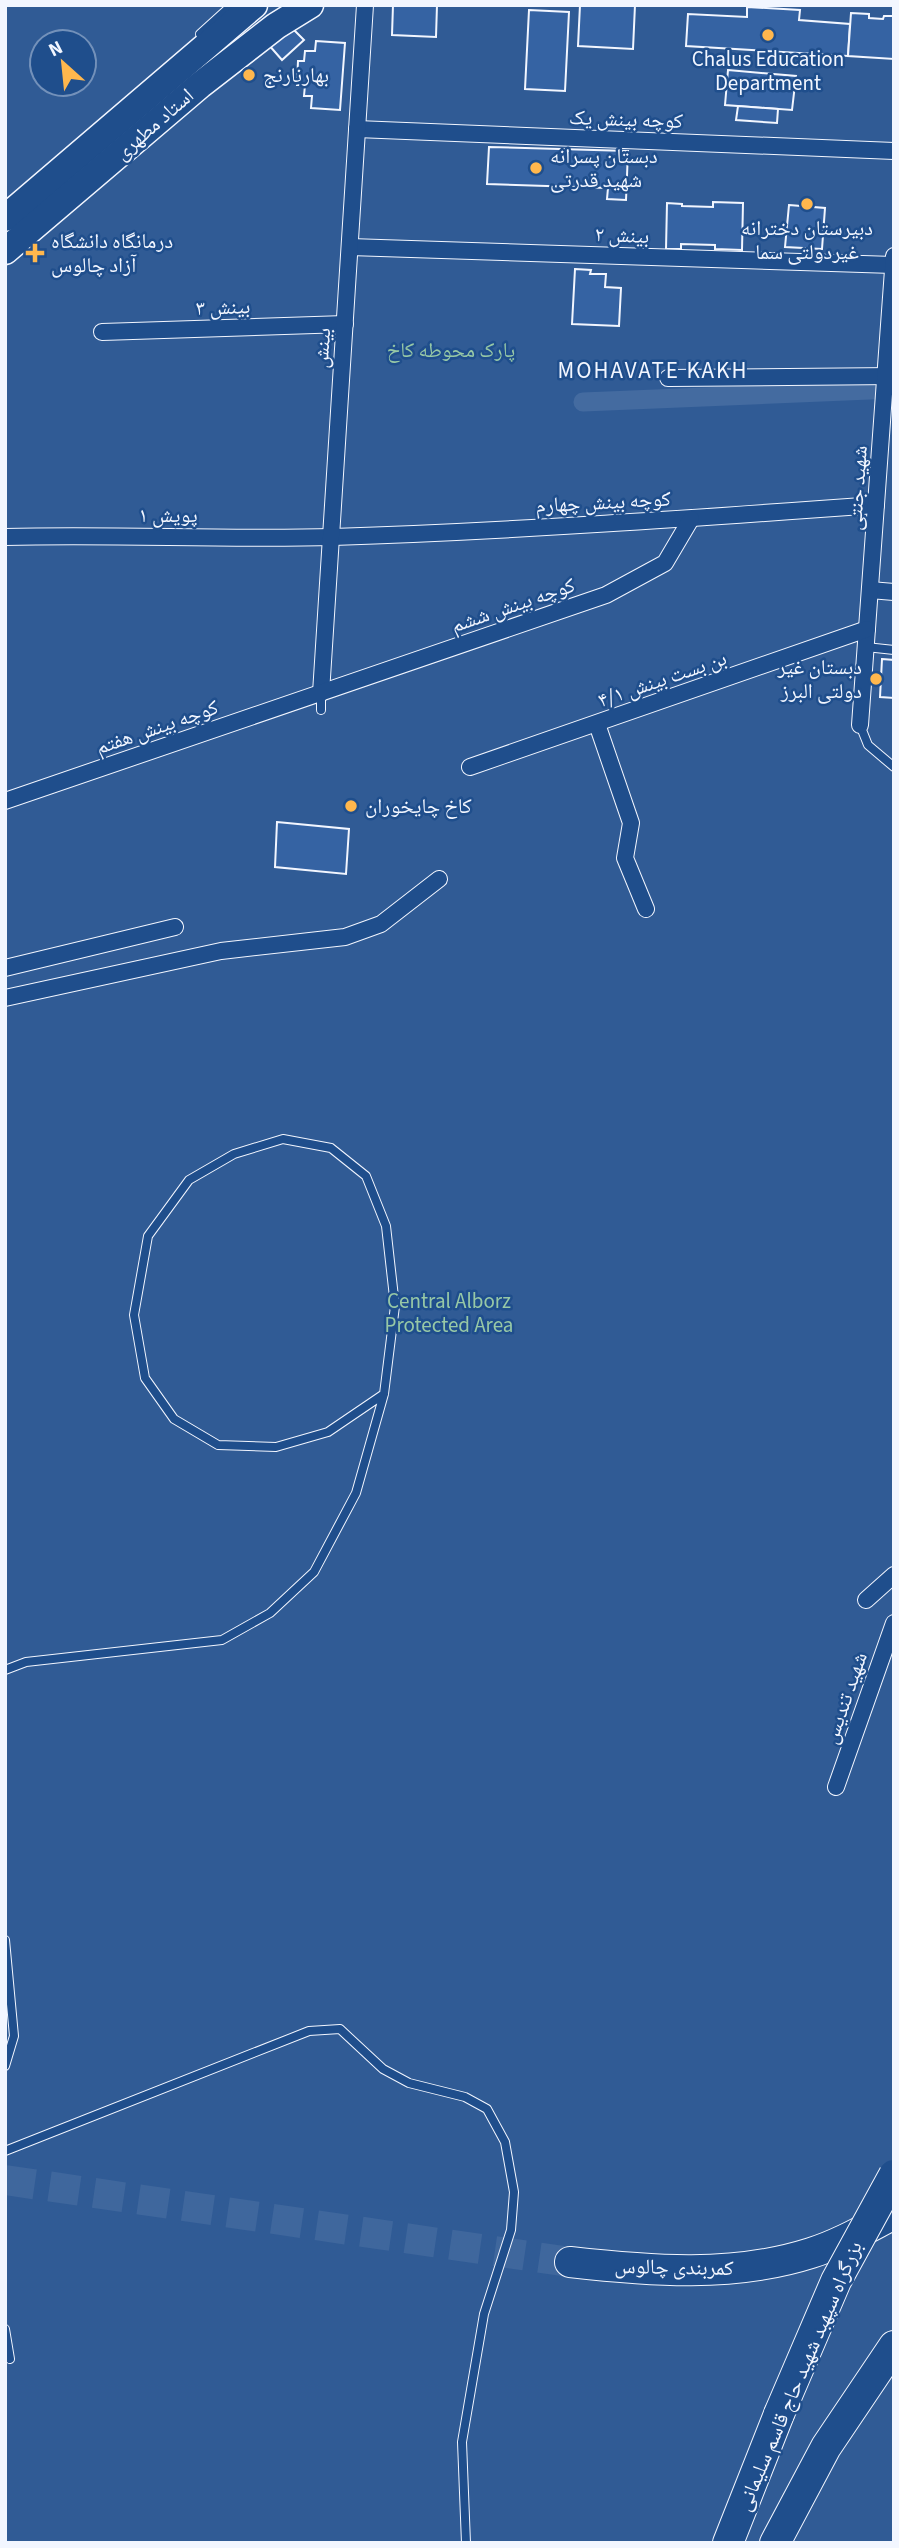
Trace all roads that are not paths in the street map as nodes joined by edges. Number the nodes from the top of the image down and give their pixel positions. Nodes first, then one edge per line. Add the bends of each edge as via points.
1 (232, 5) edge
2 (254, 5) edge
3 (310, 5) edge
4 (365, 5) edge
5 (182, 67) junction
6 (357, 129) junction
7 (894, 151) edge
8 (5, 218) edge
9 (349, 247) junction
10 (5, 251) edge
11 (894, 254) edge
12 (893, 265) edge
13 (345, 324) junction
14 (102, 332) dead end
15 (668, 378) dead end
16 (888, 389) edge
17 (882, 499) edge
18 (691, 519) junction
19 (5, 537) edge
20 (331, 537) junction
21 (870, 590) junction
22 (894, 592) edge
23 (867, 629) junction
24 (866, 648) junction
25 (894, 650) edge
26 (321, 702) junction
27 (597, 724) junction
28 (860, 725) joint
29 (470, 767) dead end
30 (894, 767) edge
31 (5, 801) edge
32 (439, 879) dead end
33 (646, 909) dead end
34 (175, 927) dead end
35 (5, 968) edge
36 (5, 998) edge
37 (384, 1394) junction
38 (894, 1575) edge
39 (866, 1600) dead end
40 (894, 1623) edge
41 (5, 1670) edge
42 (836, 1787) dead end
43 (5, 1940) edge
44 (5, 2066) edge
45 (5, 2151) edge
46 (894, 2175) edge
47 (894, 2214) edge
48 (570, 2262) tunnel mouth
49 (5, 2329) edge
50 (894, 2346) edge
51 (10, 2358) dead end
52 (466, 2543) edge
53 (728, 2543) edge
54 (775, 2543) edge

1 - 5 lane via 192,42
2 - 5 main road, استاد مطهری
3 - 10 main road, استاد مطهری via 200,85
4 - 6 street, بینش
5 - 8 main road, استاد مطهری
6 - 7 street, کوچه بینش یک
6 - 9 street, بینش
9 - 12 street, بینش ۲
9 - 13 street, بینش
11 - 12 street, شهید جنتی
12 - 16 street, شهید جنتی
13 - 14 street, بینش ۳
13 - 20 street, بینش
15 - 16 street
16 - 17 street, شهید جنتی
17 - 18 street, کوچه بینش چهارم
17 - 21 street, شهید جنتی
18 - 20 street, کوچه بینش چهارم
18 - 26 street, کوچه بینش ششم via 665,563 606,595
19 - 20 street, پویش ۱
20 - 26 street, بینش
21 - 22 street
21 - 23 street, شهید جنتی
23 - 24 street, شهید جنتی
23 - 27 street, بن بست بینش ۴/۱
24 - 25 lane
24 - 28 street, شهید جنتی
26 - 31 street, کوچه بینش هفتم
27 - 29 street, بن بست بینش ۴/۱
27 - 33 street via 631,823 625,858
28 - 30 lane via 868,745
32 - 36 street via 381,923 345,937 221,951
34 - 35 street
37 - 37 lane via 395,1306 386,1226 366,1176 331,1148 283,1139 234,1154 189,1180 148,1236 134,1315 145,1378 174,1419 218,1445 275,1447 328,1432
37 - 41 lane via 356,1493 314,1572 270,1613 222,1640 26,1662
38 - 39 street
40 - 42 street, شهید تندیس
43 - 44 lane via 14,2036
45 - 52 lane via 309,2031 340,2029 383,2068 410,2083 465,2097 487,2109 505,2142 514,2192 511,2230 484,2314 462,2442
46 - 53 highway, بزرگراه سپهبد شهید حاج قاسم سلیمانی, bridge via 836,2281
47 - 48 highway, کمربندی چالوس via 835,2244 742,2268 682,2271
49 - 51 lane
50 - 54 highway, بزرگراه سپهبد شهید حاج قاسم سلیمانی via 826,2447

